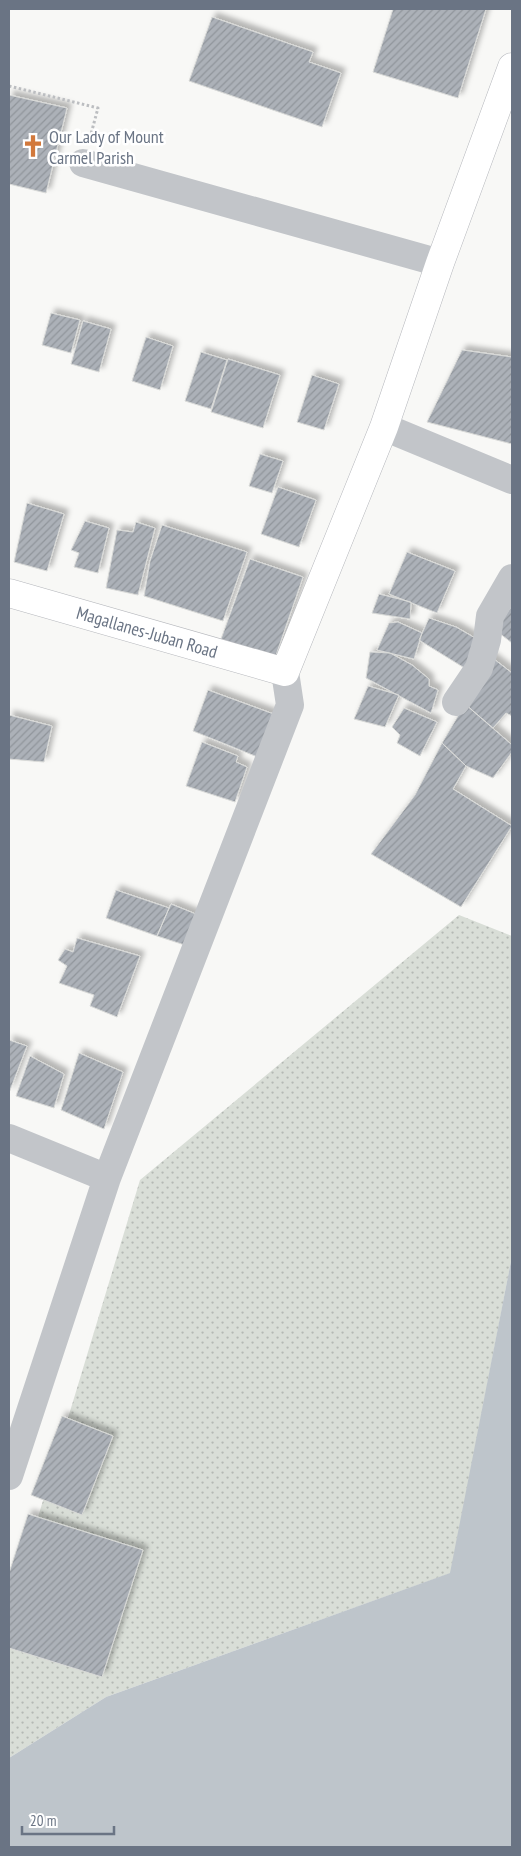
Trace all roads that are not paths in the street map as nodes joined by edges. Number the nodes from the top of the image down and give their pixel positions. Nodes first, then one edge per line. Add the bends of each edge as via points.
1 (512, 67) edge
2 (82, 163) road end
3 (440, 263) junction
4 (384, 427) junction
5 (512, 480) edge
6 (512, 578) edge
7 (9, 593) edge
8 (285, 672) junction
9 (456, 702) dead end
10 (9, 1138) edge
11 (107, 1178) junction
12 (9, 1476) edge

1 - 3 main road
2 - 3 street
3 - 4 main road
4 - 5 street
4 - 8 main road
6 - 9 street via 490,616 479,668
7 - 8 main road, Magallanes-Juban Road
8 - 11 street via 290,705
10 - 11 street
11 - 12 street

